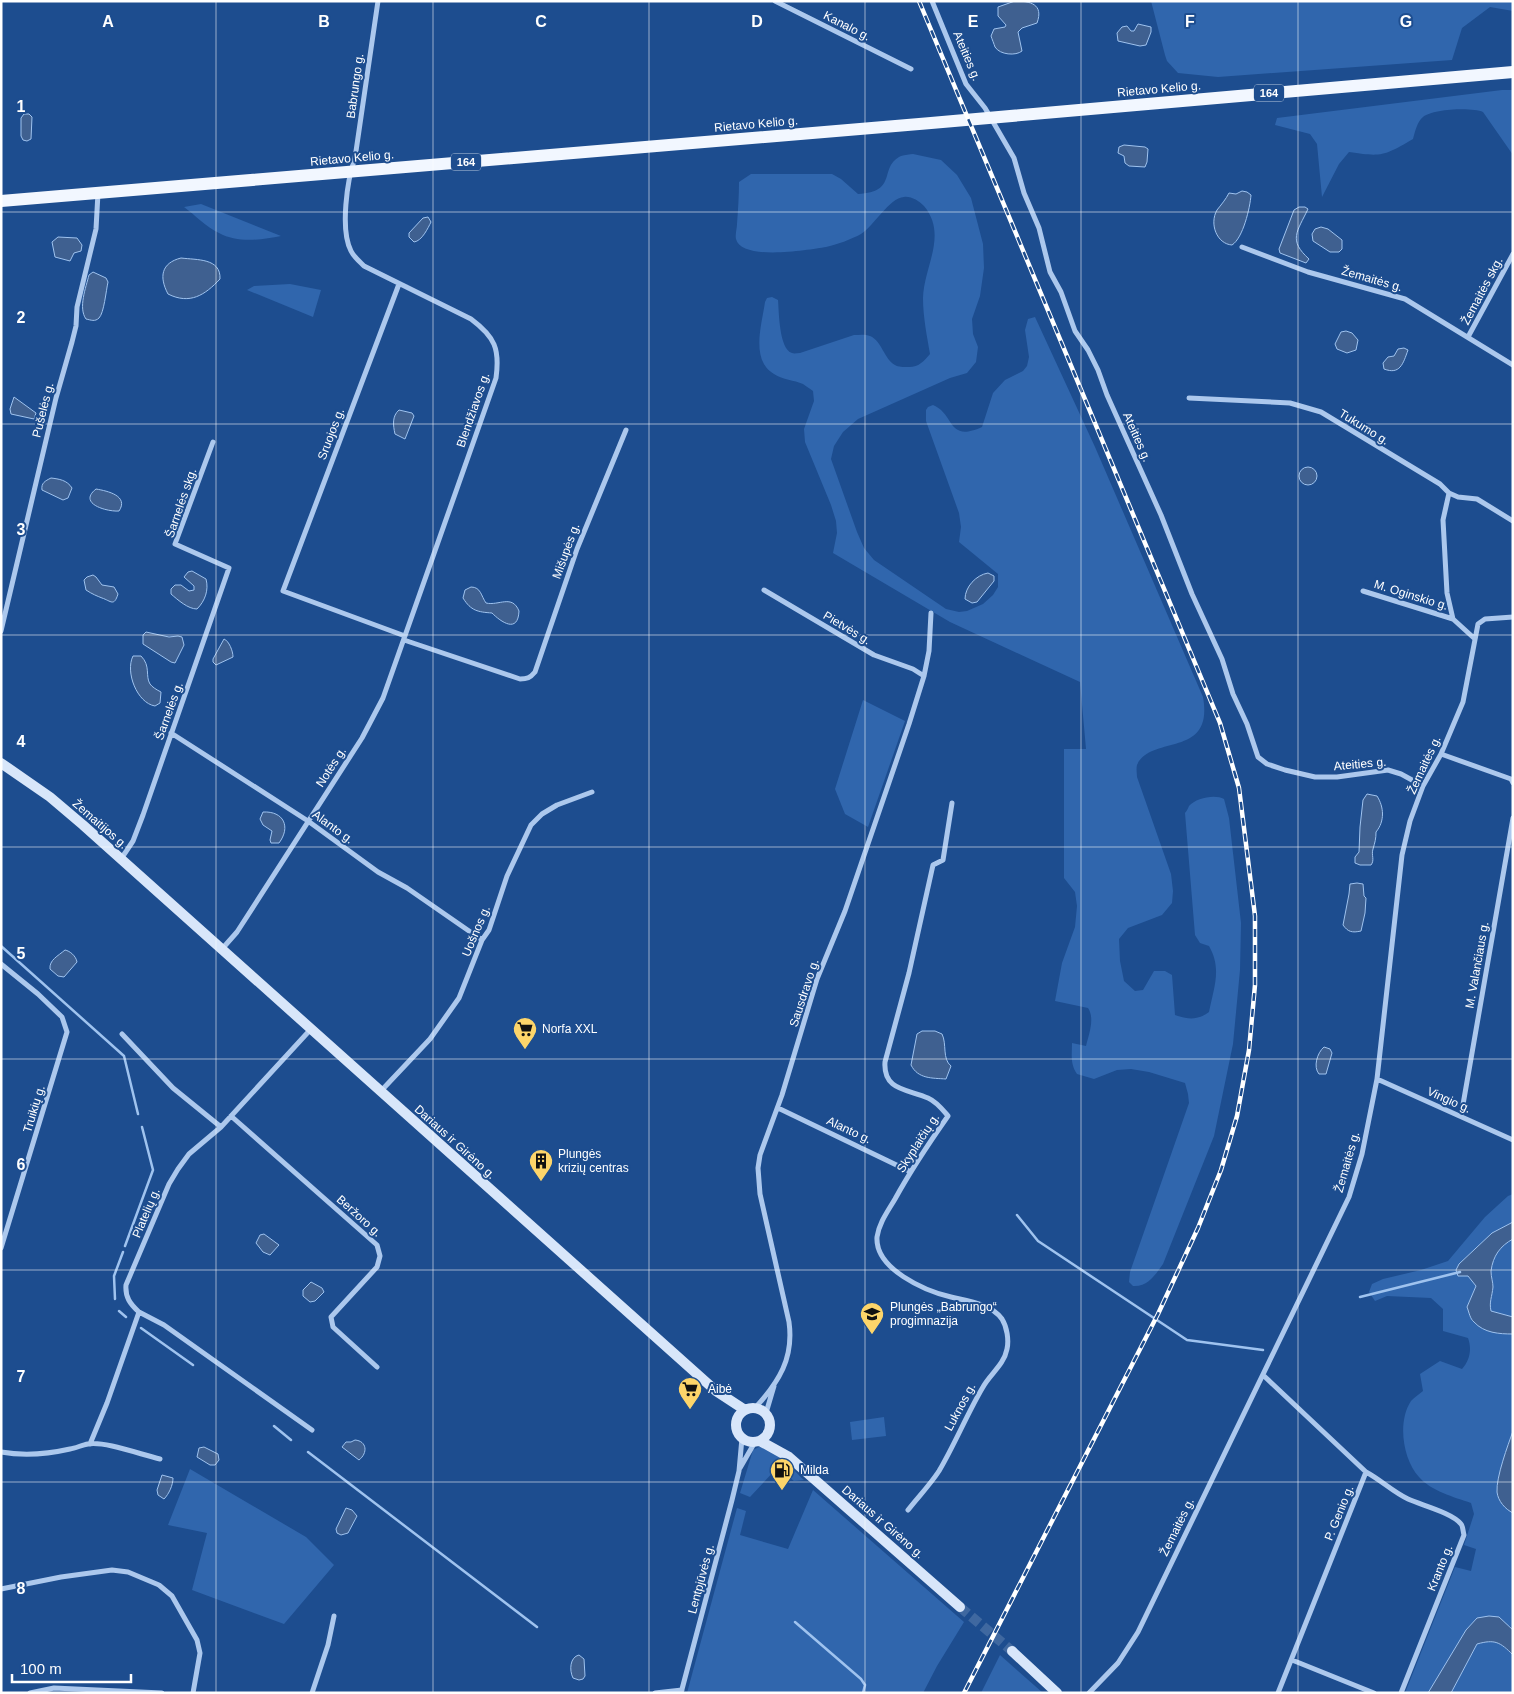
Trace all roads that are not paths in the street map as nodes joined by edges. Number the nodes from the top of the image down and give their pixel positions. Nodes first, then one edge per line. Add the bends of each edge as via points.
1 (378, 1) edge
2 (775, 1) edge
3 (932, 1) edge
4 (911, 69) dead end
5 (1513, 72) edge
6 (350, 172) junction
7 (98, 194) junction
8 (1, 201) edge
9 (1242, 247) dead end
10 (1513, 254) edge
11 (399, 284) junction
12 (1468, 337) junction
13 (1513, 365) edge
14 (1189, 398) dead end
15 (626, 430) dead end
16 (213, 442) dead end
17 (1449, 493) junction
18 (1513, 521) edge
19 (229, 568) joint
20 (764, 590) dead end
21 (1363, 591) dead end
22 (931, 613) dead end
23 (1513, 617) edge
24 (1453, 618) junction
25 (1, 631) edge
26 (405, 638) junction
27 (1475, 639) junction
28 (924, 676) junction
29 (172, 733) junction
30 (1441, 754) junction
31 (1, 763) edge
32 (1513, 783) edge
33 (1423, 786) junction
34 (592, 792) dead end
35 (952, 803) dead end
36 (1513, 818) edge
37 (308, 821) junction
38 (121, 859) junction
39 (177, 910) joint
40 (482, 940) junction
41 (222, 949) junction
42 (1, 964) edge
43 (311, 1029) junction
44 (122, 1034) dead end
45 (1376, 1079) junction
46 (380, 1092) junction
47 (778, 1108) junction
48 (231, 1116) junction
49 (1461, 1116) junction
50 (221, 1127) junction
51 (1513, 1140) edge
52 (911, 1172) junction
53 (1, 1248) edge
54 (995, 1311) joint
55 (139, 1312) junction
56 (377, 1367) dead end
57 (1263, 1376) junction
58 (775, 1384) junction
59 (718, 1393) junction
60 (750, 1409) junction
61 (766, 1414) junction
62 (737, 1419) junction
63 (312, 1430) dead end
64 (770, 1431) junction
65 (742, 1438) junction
66 (758, 1442) junction
67 (90, 1444) junction
68 (1, 1452) edge
69 (790, 1457) junction
70 (160, 1459) dead end
71 (739, 1471) junction
72 (1366, 1472) junction
73 (908, 1510) dead end
74 (1, 1589) edge
75 (960, 1607) tunnel mouth
76 (334, 1616) dead end
77 (1012, 1651) tunnel mouth
78 (1292, 1660) junction
79 (681, 1691) edge
80 (30, 1693) edge
81 (162, 1693) edge
82 (193, 1693) edge
83 (312, 1693) edge
84 (655, 1693) edge
85 (1058, 1693) edge
86 (1089, 1693) edge
87 (1278, 1693) edge
88 (1374, 1693) edge
89 (1401, 1693) edge

1 - 6 street, Babrungo g. via 355,158
2 - 4 street, Kanalo g.
3 - 33 street, Ateities g. via 966,84 985,108 1014,158 1039,228 1050,272 1075,331 1098,370 1161,514 1222,659 1258,757 1267,764 1315,777 1388,770
5 - 6 main road, Rietavo Kelio g. / 164
6 - 7 main road, Rietavo Kelio g. / 164
6 - 11 street, Blendžiavos g. via 346,222 350,250 364,266
7 - 8 main road, Rietavo Kelio g. / 164
7 - 25 street, Pušelės g. via 96,229 76,308 74,334
9 - 12 street, Žemaitės g. via 1308,272 1405,299
10 - 12 street, Žemaitės skg.
11 - 26 street, Blendžiavos g. via 472,319 497,347 498,362 492,392
11 - 26 street, Sruojos g. via 282,591
12 - 13 street, Žemaitės g.
14 - 17 street, Tukumo g. via 1290,404 1321,412 1440,484
15 - 26 street, Mišupės g. via 576,549 535,672 528,679 514,677
16 - 19 street, Šarnelės skg. via 175,544
17 - 18 street, Tukumo g. via 1477,498
17 - 24 street via 1443,520 1447,593
19 - 29 street, Šarnelės g.
20 - 28 street, Pietvės g. via 874,655
21 - 24 street, M. Oginskio g.
22 - 28 street, Sausdravo g.
23 - 27 street, Žemaitės g. via 1485,620 1478,624
24 - 27 street
26 - 37 street, Notės g. via 383,698 362,738
27 - 30 street, Žemaitės g. via 1463,702
28 - 47 street, Sausdravo g. via 845,911 817,978
29 - 37 street, Alanto g.
29 - 38 street, Šarnelės g. via 136,833
30 - 32 street via 1511,779
30 - 33 street, Žemaitės g.
31 - 38 main road, Žemaitijos g. via 50,797
33 - 45 street, Žemaitės g. via 1410,820 1402,856
34 - 40 street, Uošnos g. via 557,805 531,825 489,930
35 - 52 street, Skyplaičių g. via 942,860 933,865 885,1062 886,1076 891,1083 928,1098 948,1116
36 - 49 street, M. Valančiaus g.
37 - 40 street, Alanto g. via 378,872 451,916
37 - 41 street, Notės g. via 237,932
38 - 39 main road, Žemaitijos g.
39 - 41 main road, Dariaus ir Girėno g.
40 - 46 street, Uošnos g. via 459,998 430,1040
41 - 43 main road, Dariaus ir Girėno g.
42 - 53 street, Truikių g. via 62,1017 67,1032
43 - 46 main road, Dariaus ir Girėno g.
43 - 48 street, Platelių g.
44 - 50 street via 173,1088
45 - 49 street, Vingio g.
45 - 57 street, Žemaitės g. via 1362,1154 1349,1197
46 - 59 main road, Dariaus ir Girėno g.
47 - 52 street, Alanto g.
47 - 58 street, Sausdravo g. via 763,1144 758,1168 760,1194 790,1332 789,1354
48 - 50 street, Platelių g.
48 - 56 street, Beržoro g. via 377,1245 380,1256 377,1267 331,1317 333,1327
49 - 51 street, Vingio g.
50 - 55 street, Platelių g. via 189,1154 169,1184 126,1285 126,1297
52 - 54 street, Skyplaičių g. via 881,1223 877,1236 878,1250 898,1273 915,1284 935,1294 976,1303
54 - 73 street, Luknos g. via 1003,1320 1007,1336 1007,1349 1002,1361 984,1384 938,1472
55 - 63 street via 164,1325
55 - 67 street
57 - 72 street
57 - 86 street, Žemaitės g. via 1138,1632 1118,1663
58 - 60 street, Sausdravo g.
58 - 61 street, Sausdravo g.
59 - 60 main road, Dariaus ir Girėno g.
59 - 62 main road, Dariaus ir Girėno g.
60 - 61 main road, Dariaus ir Girėno g.
60 - 62 main road
61 - 64 main road, Dariaus ir Girėno g.
62 - 65 main road, Dariaus ir Girėno g. via 736,1429
64 - 66 main road
64 - 69 main road, Dariaus ir Girėno g.
65 - 66 main road, Dariaus ir Girėno g.
65 - 71 street, Lentpjūvės g.
66 - 69 main road, Dariaus ir Girėno g.
66 - 71 street, Lentpjūvės g.
67 - 68 street via 58,1452
67 - 70 street
69 - 75 main road, Dariaus ir Girėno g.
71 - 79 street, Lentpjūvės g.
72 - 78 street, P. Genio g.
72 - 89 street, Kranto g. via 1407,1499 1452,1517 1461,1524 1464,1535
74 - 82 street via 112,1570 128,1572 159,1585 172,1596 197,1640 200,1652
76 - 83 street
77 - 85 main road
78 - 87 street, P. Genio g.
78 - 88 street
79 - 84 street
80 - 81 street via 54,1688

